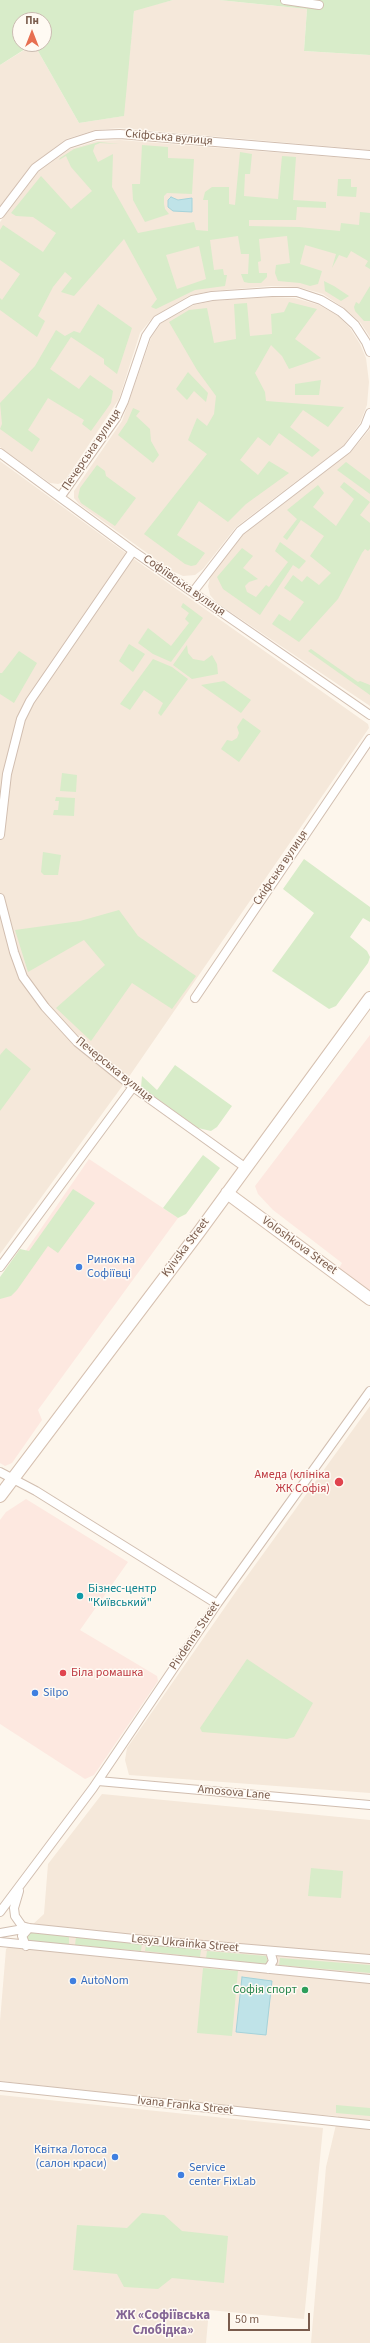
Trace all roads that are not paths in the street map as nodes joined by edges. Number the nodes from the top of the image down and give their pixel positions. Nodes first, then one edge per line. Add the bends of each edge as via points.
1 (285, 0) edge
2 (319, 5) dead end
3 (370, 155) edge
4 (0, 214) edge
5 (370, 352) edge
6 (370, 414) edge
7 (0, 453) edge
8 (61, 496) junction
9 (132, 551) junction
10 (193, 592) junction
11 (370, 715) edge
12 (370, 740) edge
13 (0, 835) edge
14 (0, 898) edge
15 (195, 998) dead end
16 (370, 998) edge
17 (133, 1087) junction
18 (246, 1168) junction
19 (228, 1193) junction
20 (0, 1267) edge
21 (370, 1299) edge
22 (370, 1391) edge
23 (0, 1472) edge
24 (14, 1477) junction
25 (0, 1496) edge
26 (216, 1604) junction
27 (98, 1781) junction
28 (370, 1805) edge
29 (23, 1882) junction
30 (0, 1912) edge
31 (29, 1928) junction
32 (0, 1934) edge
33 (0, 1942) edge
34 (26, 1946) junction
35 (270, 1951) junction
36 (370, 1959) edge
37 (268, 1969) junction
38 (370, 1979) edge
39 (0, 2086) edge
40 (370, 2125) edge

1 - 2 street
3 - 4 street, Скіфська вулиця via 120,134 96,135 68,144 35,168
5 - 8 street, Печерська вулиця via 355,325 341,312 321,300 297,292 227,295 192,300 157,320 146,336 116,418
6 - 10 street via 365,426 347,449 240,531
7 - 8 street, Софіївська вулиця
8 - 9 street, Софіївська вулиця
9 - 10 street, Софіївська вулиця
9 - 13 street via 30,701 21,719 7,774
10 - 11 street, Софіївська вулиця
12 - 15 street, Скіфська вулиця
14 - 17 street, Печерська вулиця via 23,977 45,1007 77,1042
16 - 18 main road, Kyivska Street
17 - 18 street, Печерська вулиця
17 - 20 street
18 - 19 main road, Kyivska Street
19 - 21 main road, Voloshkova Street
19 - 24 main road, Kyivska Street
22 - 26 street, Pivdenna Street
23 - 24 street
24 - 25 main road, Kyivska Street
24 - 26 street
26 - 27 street, Pivdenna Street
27 - 28 street, Amosova Lane
27 - 29 street, Pivdenna Street
29 - 30 street, Pivdenna Street
29 - 31 street, Pivdenna Street via 16,1899 15,1916 22,1926
31 - 32 street, Lesya Ukrainka Street
31 - 34 street via 22,1936
31 - 35 street, Lesya Ukrainka Street
33 - 34 street, Lesya Ukrainka Street
34 - 37 street, Lesya Ukrainka Street
35 - 36 street, Lesya Ukrainka Street
35 - 37 street via 273,1961
37 - 38 street, Lesya Ukrainka Street
39 - 40 street, Ivana Franka Street

